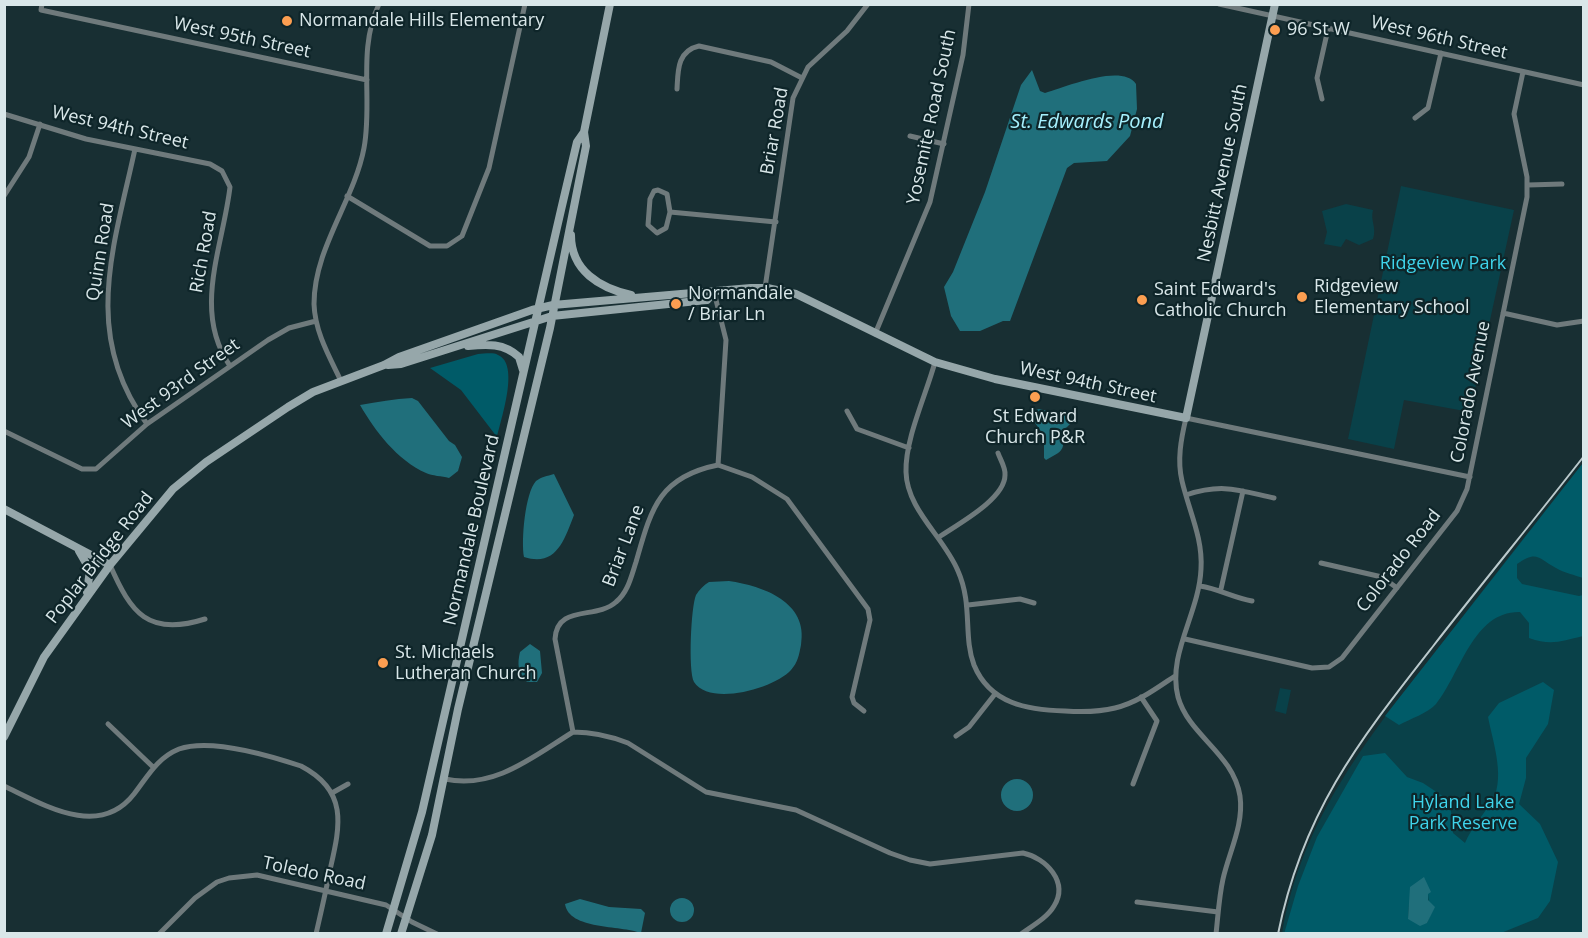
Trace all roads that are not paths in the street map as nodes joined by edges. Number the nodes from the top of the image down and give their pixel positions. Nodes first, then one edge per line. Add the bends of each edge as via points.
1 (379, 4) edge
2 (525, 4) edge
3 (610, 4) edge
4 (868, 4) edge
5 (969, 4) edge
6 (1219, 4) edge
7 (1275, 4) edge
8 (42, 7) edge
9 (1273, 16) junction
10 (1328, 29) junction
11 (1441, 54) junction
12 (1523, 72) junction
13 (802, 78) junction
14 (367, 80) junction
15 (1584, 85) edge
16 (677, 89) dead end
17 (1322, 99) dead end
18 (4, 114) edge
19 (1414, 118) dead end
20 (40, 124) junction
21 (584, 132) junction
22 (910, 136) dead end
23 (944, 144) junction
24 (135, 149) junction
25 (226, 176) joint
26 (1562, 184) dead end
27 (1528, 185) junction
28 (4, 196) edge
29 (347, 196) junction
30 (670, 212) junction
31 (571, 219) junction
32 (776, 222) junction
33 (765, 288) junction
34 (714, 292) junction
35 (638, 297) junction
36 (553, 305) junction
37 (639, 306) joint
38 (539, 308) junction
39 (1503, 313) junction
40 (552, 316) junction
41 (537, 320) junction
42 (316, 321) junction
43 (1584, 321) edge
44 (875, 334) junction
45 (454, 347) junction
46 (935, 362) junction
47 (384, 365) junction
48 (230, 366) junction
49 (524, 373) junction
50 (340, 381) junction
51 (847, 411) dead end
52 (1186, 418) junction
53 (147, 424) junction
54 (4, 431) edge
55 (909, 448) junction
56 (998, 453) dead end
57 (718, 465) junction
58 (1470, 477) junction
59 (1243, 491) junction
60 (1186, 495) junction
61 (1274, 498) dead end
62 (4, 509) edge
63 (939, 537) junction
64 (76, 547) junction
65 (1321, 563) dead end
66 (110, 565) junction
67 (1200, 586) junction
68 (1397, 588) junction
69 (1221, 590) junction
70 (85, 599) junction
71 (1252, 601) dead end
72 (1034, 603) dead end
73 (968, 604) junction
74 (205, 619) dead end
75 (1185, 639) junction
76 (1175, 676) junction
77 (995, 694) junction
78 (1141, 697) junction
79 (864, 711) dead end
80 (108, 724) dead end
81 (6, 731) edge
82 (573, 732) junction
83 (956, 736) dead end
84 (153, 767) junction
85 (445, 779) junction
86 (348, 784) dead end
87 (1133, 784) dead end
88 (4, 786) edge
89 (332, 793) junction
90 (325, 892) junction
91 (1137, 902) dead end
92 (393, 908) junction
93 (1218, 912) junction
94 (405, 918) junction
95 (159, 933) edge
96 (316, 933) edge
97 (386, 933) edge
98 (401, 933) edge
99 (437, 933) edge
100 (1021, 933) edge
101 (1216, 933) edge

1 - 14 street via 368,41
2 - 29 street via 489,168 462,236 447,246 430,246
3 - 21 street, Normandale Boulevard
4 - 13 street, Briar Road via 847,31 814,60
5 - 23 street, Yosemite Road South via 963,55
6 - 9 street, West 96th Street
7 - 9 street, Nesbitt Avenue South
8 - 14 street, West 95th Street
9 - 10 street, West 96th Street
9 - 52 street, Nesbitt Avenue South
10 - 11 street, West 96th Street
10 - 17 street via 1317,78
11 - 12 street, West 96th Street
11 - 19 street via 1428,108
12 - 15 street, West 96th Street
12 - 27 street via 1514,114
13 - 16 street via 771,62 699,46 682,57
13 - 32 street, Briar Road via 793,98
14 - 29 street via 365,143
18 - 20 street, West 94th Street
20 - 24 street, West 94th Street
20 - 28 street via 25,165
21 - 31 street, Normandale Boulevard via 586,146
21 - 38 street, Normandale Boulevard via 577,142
22 - 23 street
23 - 44 street, Yosemite Road South via 920,232
24 - 25 street, West 94th Street via 210,164
24 - 53 street, Quinn Road via 110,266 106,310 116,366 129,397
25 - 48 street, Rich Road via 229,194 210,302 214,332
26 - 27 street
27 - 39 street, Colorado Avenue
29 - 42 street via 319,272 314,303
30 - 30 street via 664,231 650,229 650,199 654,191 667,194
30 - 32 street
31 - 35 street via 571,242 588,277 611,291
31 - 36 street, Normandale Boulevard
32 - 33 street, Briar Road
33 - 34 street, West 94th Street
33 - 44 street, West 94th Street via 796,294
34 - 35 street, West 94th Street
34 - 37 street, West 94th Street via 707,300
34 - 57 street via 726,340
35 - 36 street, Poplar Bridge Road
36 - 38 street, Poplar Bridge Road
36 - 40 street, Normandale Boulevard
37 - 40 street, Poplar Bridge Road
38 - 41 street, Normandale Boulevard
38 - 47 street, Poplar Bridge Road
39 - 43 street via 1557,325
39 - 58 street, Colorado Avenue
40 - 41 street, Poplar Bridge Road
40 - 85 street, Normandale Boulevard via 458,709
41 - 45 street, Poplar Bridge Road
41 - 49 street, Normandale Boulevard
42 - 48 street, West 93rd Street via 278,334
42 - 50 street
44 - 46 street, West 94th Street
45 - 47 street, Poplar Bridge Road via 401,364
45 - 49 street via 499,345 519,357
46 - 52 street, West 94th Street via 986,377
46 - 55 street
47 - 50 street, Poplar Bridge Road
48 - 53 street, West 93rd Street
49 - 92 street, Normandale Boulevard via 422,812
50 - 66 street, Poplar Bridge Road via 288,407 206,462 173,489
51 - 55 street via 857,429
52 - 58 street, West 94th Street
52 - 60 street via 1180,463
53 - 54 street, West 93rd Street via 103,465 89,470
55 - 63 street via 908,487 915,505
56 - 63 street via 1006,474 1001,489 991,501
57 - 79 street via 752,477 787,499 868,609 870,620 852,697
57 - 82 street, Briar Lane via 695,470 661,496 621,597 604,609 569,616 558,625 555,639
58 - 68 street, Colorado Road via 1457,511
59 - 60 street via 1214,487
59 - 61 street
59 - 69 street
60 - 67 street via 1200,548
62 - 64 street
63 - 73 street via 960,575
64 - 66 street
64 - 70 street via 90,570
65 - 68 street via 1382,577
66 - 70 street, Poplar Bridge Road
66 - 74 street via 127,602 144,618 166,626
67 - 69 street
67 - 75 street
68 - 75 street, Colorado Road via 1342,658 1329,668 1312,668
69 - 71 street via 1229,597
70 - 81 street, Poplar Bridge Road via 44,657
72 - 73 street via 1020,598
73 - 77 street via 970,652 980,677
75 - 76 street via 1177,655
76 - 78 street
76 - 93 street via 1179,699 1199,732 1230,768 1240,795 1239,825 1225,870
77 - 78 street via 1023,708 1076,711 1115,709
77 - 83 street via 969,727
78 - 87 street via 1156,721
80 - 84 street
82 - 85 street via 498,776 464,782
82 - 100 street via 614,737 706,792 796,810 910,860 930,864 1034,855 1050,868 1059,894 1049,913
84 - 88 street via 134,795 99,816 72,816
84 - 89 street via 179,749 219,747 302,766
85 - 94 street, Normandale Boulevard
86 - 89 street
89 - 90 street via 339,826
90 - 92 street, Toledo Road
90 - 95 street, Toledo Road via 257,875 230,878 195,898
90 - 96 street
91 - 93 street
92 - 94 street, Toledo Road
92 - 97 street, Normandale Boulevard
93 - 101 street
94 - 98 street, Normandale Boulevard
94 - 99 street, Toledo Road

